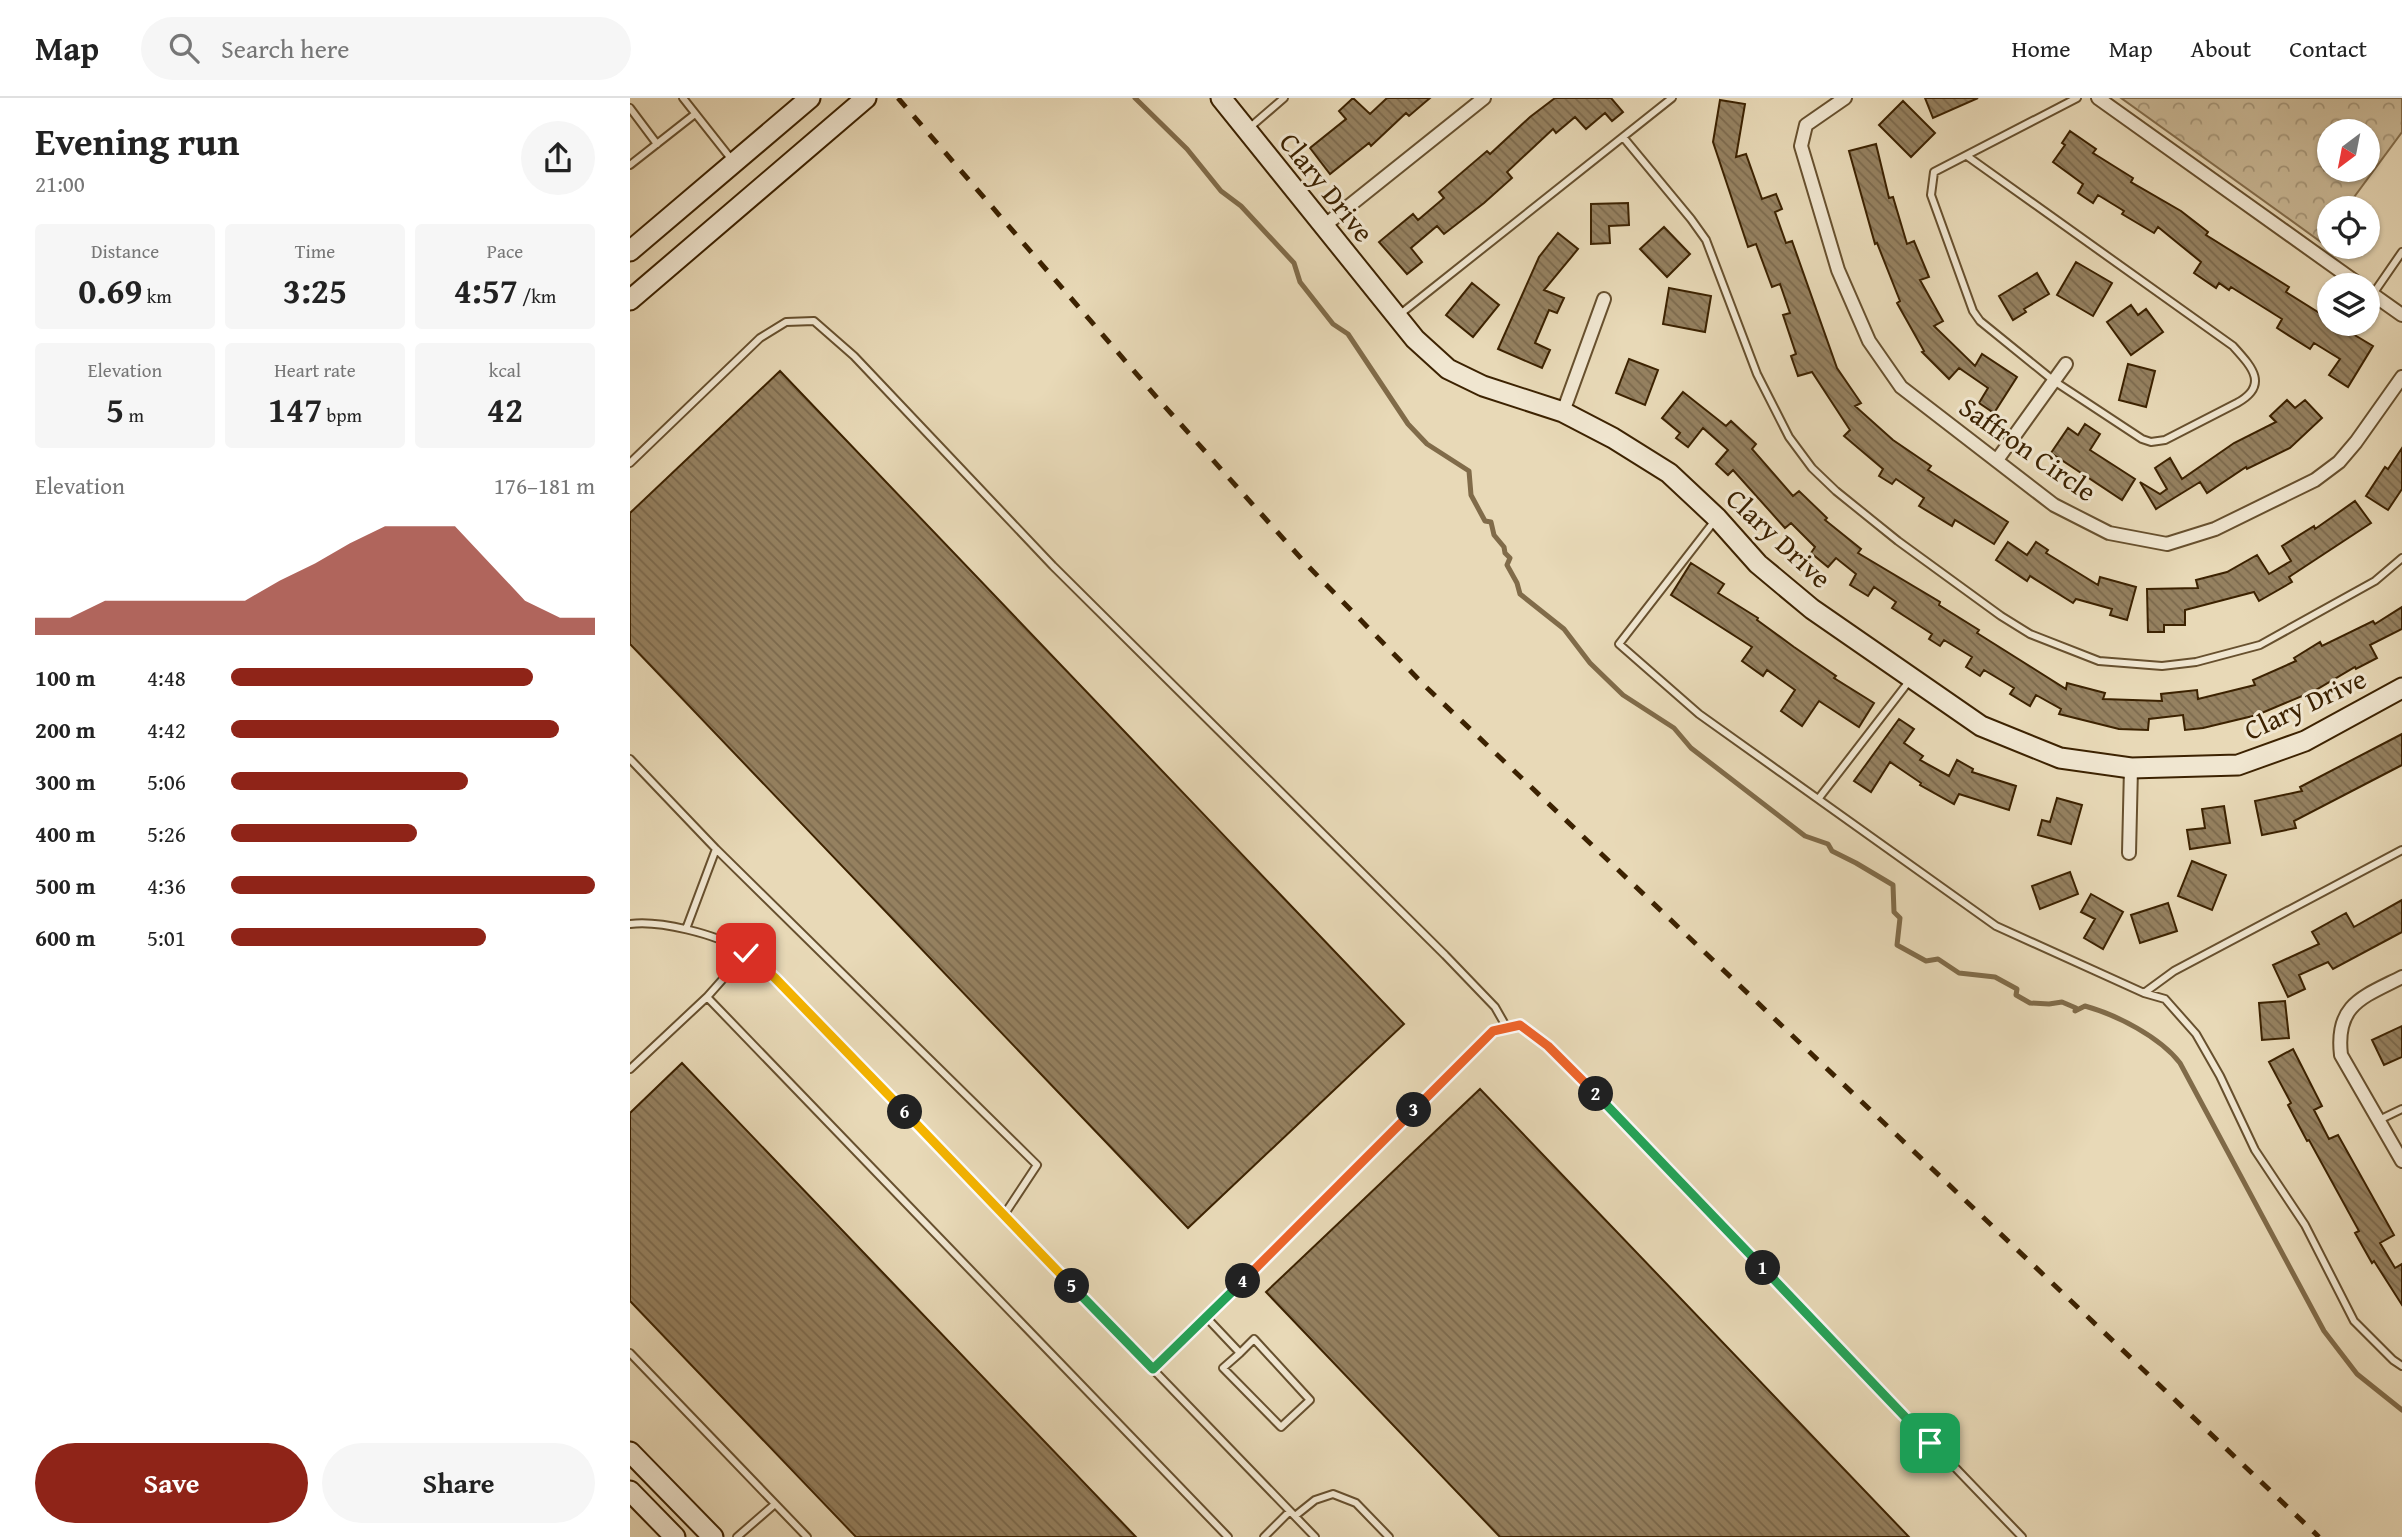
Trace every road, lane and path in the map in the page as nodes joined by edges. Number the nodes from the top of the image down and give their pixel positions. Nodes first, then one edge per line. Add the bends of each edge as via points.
1 (683, 98) edge
2 (810, 98) edge
3 (866, 98) edge
4 (1221, 98) edge
5 (1284, 98) edge
6 (1484, 98) edge
7 (1672, 98) edge
8 (1845, 98) edge
9 (2077, 98) edge
10 (2098, 98) edge
11 (630, 108) edge
12 (695, 114) junction
13 (1246, 130) junction
14 (1623, 137) junction
15 (657, 144) junction
16 (1967, 156) junction
17 (733, 162) junction
18 (630, 165) edge
19 (1324, 226) junction
20 (630, 251) edge
21 (2402, 252) edge
22 (2343, 273) edge
23 (2380, 280) edge
24 (1604, 299) dead end
25 (630, 300) edge
26 (2380, 300) edge
27 (2402, 315) edge
28 (1397, 317) junction
29 (2066, 365) dead end
30 (2402, 377) edge
31 (2054, 381) junction
32 (1563, 412) junction
33 (1997, 460) junction
34 (630, 463) edge
35 (1717, 518) junction
36 (2402, 558) edge
37 (1911, 678) junction
38 (2402, 688) edge
39 (630, 759) edge
40 (2130, 768) junction
41 (1819, 798) junction
42 (716, 849) junction
43 (2402, 850) edge
44 (2129, 853) dead end
45 (630, 924) edge
46 (686, 929) junction
47 (746, 953) junction
48 (2402, 977) edge
49 (2144, 993) junction
50 (707, 997) junction
51 (1507, 1028) junction
52 (630, 1069) edge
53 (2402, 1109) edge
54 (2379, 1120) junction
55 (2402, 1161) edge
56 (1004, 1215) junction
57 (1206, 1317) junction
58 (630, 1353) edge
59 (1240, 1353) junction
60 (2402, 1366) edge
61 (1153, 1369) junction
62 (630, 1452) edge
63 (630, 1490) edge
64 (775, 1504) junction
65 (1292, 1514) junction
66 (675, 1537) edge
67 (713, 1537) edge
68 (737, 1537) edge
69 (807, 1537) edge
70 (1228, 1537) edge
71 (1264, 1537) edge
72 (1314, 1537) edge
73 (1389, 1537) edge
74 (2022, 1537) edge

1 - 12 lane
2 - 17 street
3 - 25 street
4 - 13 street, Clary Drive
5 - 13 lane
6 - 19 street
7 - 14 lane
8 - 33 street, Saffron Circle via 1806,125 1801,146 1838,271 1869,341 1901,387
9 - 16 lane
10 - 22 street
11 - 15 lane
12 - 15 lane
12 - 17 lane
13 - 19 street, Clary Drive
14 - 28 lane
14 - 36 lane via 1706,240 1757,374 1789,438 1812,468 1898,541 2030,634 2099,662 2162,666 2196,662 2259,645 2375,581
15 - 18 lane
16 - 31 lane via 1934,172 1931,195 1973,311
16 - 31 lane via 2233,346 2255,374 2256,386 2247,398 2165,440 2151,442
17 - 20 street
19 - 28 street, Clary Drive
21 - 23 lane
24 - 32 street
26 - 27 street
28 - 32 street, Clary Drive via 1448,369 1483,386
29 - 31 street
30 - 33 street, Saffron Circle via 2356,442 2315,480 2215,529 2167,544 2109,533 2054,505
31 - 33 street
32 - 35 street, Clary Drive via 1669,473
34 - 51 lane via 760,338 786,322 814,321 854,356 1053,566 1445,955 1495,1007
35 - 37 street, Clary Drive via 1758,564 1812,609
35 - 41 lane via 1619,644 1699,714
37 - 40 street, Clary Drive via 1981,726 2060,758
37 - 41 lane
38 - 40 street, Clary Drive via 2305,741 2238,765
39 - 42 lane
40 - 44 street
41 - 49 lane via 1996,926
42 - 46 lane
42 - 56 lane via 1037,1165
43 - 49 lane via 2174,971
45 - 46 lane
46 - 47 lane
47 - 50 lane
47 - 56 lane
48 - 54 street via 2360,999 2350,1009 2339,1038 2341,1055
49 - 60 lane via 2165,999 2196,1034 2255,1150 2305,1225 2354,1321
50 - 52 lane
50 - 70 lane
51 - 57 lane via 1493,1031
51 - 74 lane via 1520,1025 1548,1046
53 - 54 lane
54 - 55 street
56 - 61 lane
57 - 59 lane
57 - 61 lane
58 - 64 lane
59 - 59 lane via 1254,1339 1310,1400 1280,1427 1223,1368
61 - 65 lane
62 - 67 street
63 - 66 street
64 - 68 lane
64 - 69 lane
65 - 71 lane
65 - 72 lane
65 - 73 lane via 1333,1494 1356,1503

